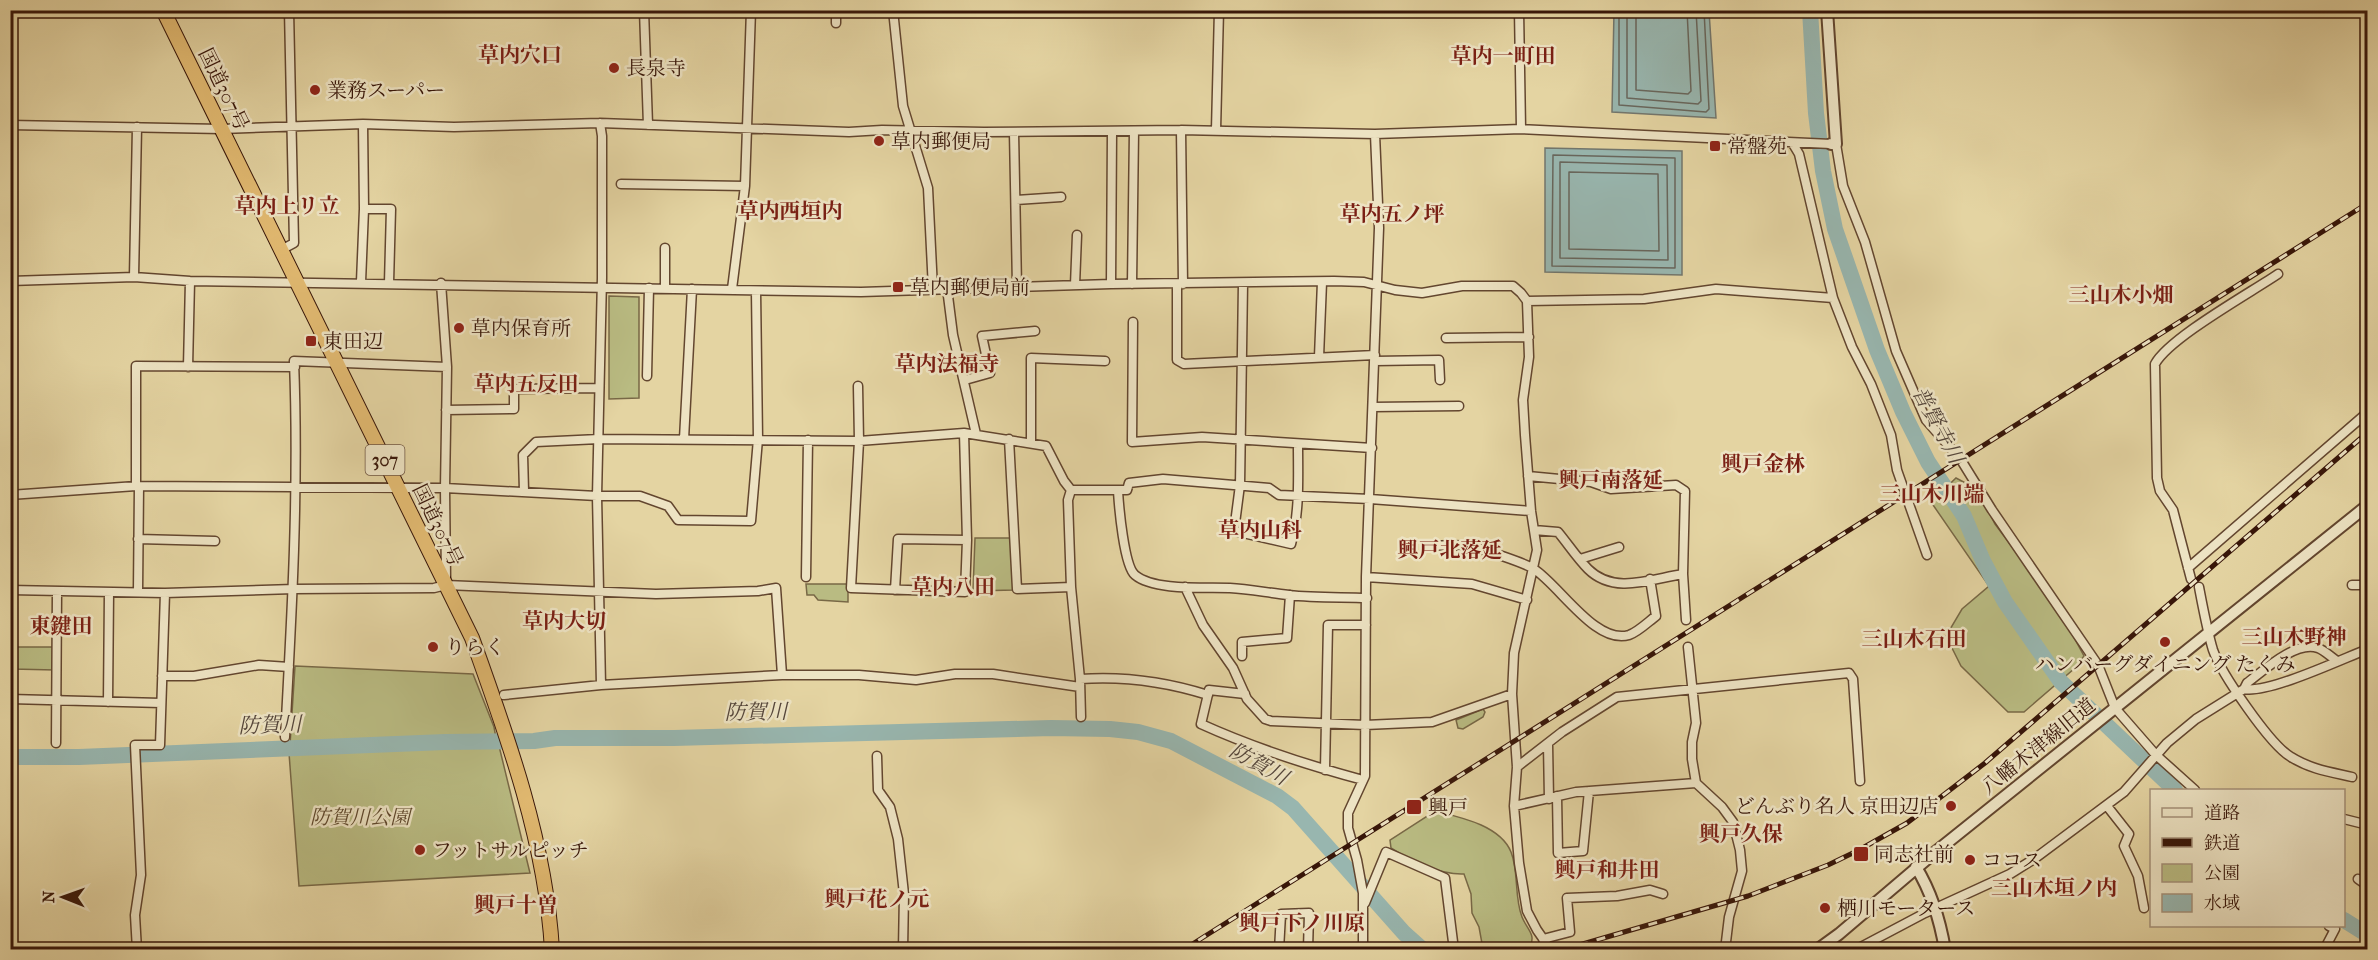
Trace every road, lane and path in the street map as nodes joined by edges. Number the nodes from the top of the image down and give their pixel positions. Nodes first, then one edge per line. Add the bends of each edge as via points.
1 (163, 10) edge
2 (289, 10) edge
3 (644, 10) edge
4 (751, 10) edge
5 (836, 10) edge
6 (893, 10) edge
7 (1219, 10) edge
8 (1519, 10) edge
9 (1827, 10) edge
10 (836, 23) dead end
11 (600, 123) junction
12 (363, 124) junction
13 (10, 125) edge
14 (648, 125) junction
15 (292, 126) junction
16 (137, 127) junction
17 (222, 129) junction
18 (746, 129) junction
19 (1521, 129) junction
20 (1181, 130) junction
21 (1216, 130) junction
22 (909, 131) junction
23 (1134, 131) junction
24 (1014, 132) junction
25 (1112, 132) junction
26 (1375, 134) junction
27 (1793, 144) junction
28 (1834, 144) junction
29 (621, 184) dead end
30 (745, 186) junction
31 (1061, 197) dead end
32 (1016, 200) junction
33 (364, 209) junction
34 (1077, 236) dead end
35 (665, 248) dead end
36 (281, 250) junction
37 (2278, 274) dead end
38 (134, 277) junction
39 (10, 281) edge
40 (190, 281) junction
41 (297, 282) junction
42 (361, 282) junction
43 (1322, 282) junction
44 (389, 283) junction
45 (441, 283) junction
46 (1243, 283) junction
47 (1110, 284) junction
48 (1132, 284) junction
49 (1180, 284) junction
50 (1075, 285) junction
51 (1377, 285) junction
52 (1017, 286) junction
53 (601, 288) junction
54 (649, 288) junction
55 (664, 288) junction
56 (947, 288) junction
57 (692, 289) junction
58 (732, 289) junction
59 (933, 289) junction
60 (756, 291) junction
61 (1833, 298) junction
62 (1527, 301) junction
63 (1133, 322) dead end
64 (1035, 331) dead end
65 (1529, 337) junction
66 (1446, 338) dead end
67 (1320, 357) junction
68 (1375, 358) junction
69 (1105, 361) dead end
70 (1242, 361) junction
71 (337, 363) junction
72 (188, 367) junction
73 (295, 368) junction
74 (447, 368) junction
75 (646, 376) dead end
76 (965, 380) junction
77 (1440, 380) dead end
78 (858, 386) dead end
79 (599, 388) junction
80 (1459, 406) dead end
81 (1373, 407) junction
82 (446, 410) junction
83 (2367, 412) edge
84 (964, 433) junction
85 (976, 434) junction
86 (599, 439) junction
87 (684, 439) junction
88 (1009, 439) junction
89 (758, 440) junction
90 (808, 440) junction
91 (1240, 440) junction
92 (859, 441) junction
93 (1031, 442) junction
94 (1298, 444) junction
95 (1372, 448) junction
96 (1527, 476) junction
97 (1240, 485) junction
98 (137, 486) junction
99 (296, 487) junction
100 (399, 488) junction
101 (445, 488) junction
102 (1071, 489) junction
103 (524, 491) junction
104 (1118, 491) junction
105 (10, 495) edge
106 (597, 496) junction
107 (1299, 496) junction
108 (1370, 499) junction
109 (2367, 505) edge
110 (1531, 512) junction
111 (1534, 530) junction
112 (138, 539) junction
113 (967, 540) junction
114 (215, 541) dead end
115 (1426, 546) dead end
116 (1619, 547) dead end
117 (1928, 555) dead end
118 (1580, 559) junction
119 (1533, 568) junction
120 (2187, 568) junction
121 (1683, 574) junction
122 (806, 577) dead end
123 (1366, 577) junction
124 (1650, 579) junction
125 (2191, 579) dead end
126 (446, 585) junction
127 (2352, 585) dead end
128 (2367, 585) edge
129 (1071, 587) junction
130 (1185, 587) junction
131 (2199, 587) dead end
132 (294, 589) junction
133 (10, 590) edge
134 (895, 590) junction
135 (57, 591) junction
136 (110, 592) junction
137 (138, 592) junction
138 (600, 592) junction
139 (165, 593) junction
140 (1290, 595) junction
141 (1366, 598) junction
142 (1527, 600) junction
143 (1686, 620) dead end
144 (1366, 625) junction
145 (2210, 632) junction
146 (1688, 647) dead end
147 (2367, 649) edge
148 (1242, 656) dead end
149 (2337, 661) junction
150 (289, 667) junction
151 (782, 675) junction
152 (162, 676) junction
153 (1080, 683) junction
154 (601, 685) junction
155 (1693, 688) junction
156 (2241, 691) junction
157 (1512, 693) junction
158 (1245, 694) junction
159 (504, 695) dead end
160 (1208, 695) junction
161 (10, 699) edge
162 (56, 700) junction
163 (108, 702) junction
164 (161, 703) junction
165 (2113, 710) junction
166 (1081, 717) dead end
167 (1326, 723) junction
168 (1365, 724) junction
169 (285, 737) dead end
170 (56, 743) dead end
171 (1548, 744) junction
172 (876, 756) dead end
173 (2155, 756) junction
174 (1517, 767) junction
175 (1325, 770) junction
176 (2352, 777) dead end
177 (1363, 780) junction
178 (1860, 781) dead end
179 (1696, 783) junction
180 (2194, 789) edge
181 (1589, 791) junction
182 (1553, 797) junction
183 (1514, 806) junction
184 (2107, 806) junction
185 (2345, 820) edge
186 (2367, 825) edge
187 (1916, 867) junction
188 (2358, 879) dead end
189 (2367, 886) edge
190 (1663, 894) dead end
191 (2144, 908) dead end
192 (1363, 909) junction
193 (1936, 909) junction
194 (2331, 927) edge
195 (1543, 939) junction
196 (137, 950) edge
197 (552, 950) edge
198 (903, 950) edge
199 (1279, 950) edge
200 (1308, 950) edge
201 (1363, 950) edge
202 (1454, 950) edge
203 (1551, 950) edge
204 (1725, 950) edge
205 (1817, 950) edge
206 (1855, 950) edge
207 (1945, 950) edge
208 (2324, 950) edge

1 - 17 highway, 国道307号 / 307
2 - 15 street
3 - 14 street
4 - 18 street
5 - 10 street
6 - 22 street
7 - 21 street
8 - 19 street
9 - 28 street
11 - 12 street via 454,128
11 - 14 street
11 - 53 street
12 - 15 street
12 - 33 street
13 - 16 street
14 - 18 street
15 - 17 street
15 - 36 street via 294,243
16 - 17 street
16 - 38 street
17 - 36 highway, 国道307号 / 307
18 - 22 street
18 - 30 street
19 - 26 street
19 - 27 street
20 - 21 street
20 - 23 street
20 - 49 street
21 - 26 street
22 - 24 street
22 - 59 street via 928,188
23 - 25 street
23 - 48 street
24 - 25 street
24 - 32 street
25 - 47 street
26 - 51 street
27 - 28 street
27 - 61 street via 1800,154
28 - 165 street via 1843,186 1865,242 1896,351 1926,420 1961,460 2098,665
29 - 30 street
30 - 58 street
31 - 32 street
32 - 52 street
33 - 42 street
33 - 44 street via 391,209
34 - 50 street
35 - 55 street
36 - 41 highway, 国道307号 / 307
37 - 120 street via 2185,336 2161,354 2155,364 2157,478 2160,491 2173,510
38 - 39 street
38 - 40 street
40 - 41 street
40 - 72 street
41 - 42 street
41 - 71 highway, 国道307号 / 307
42 - 44 street
43 - 46 street
43 - 51 street
43 - 67 street
44 - 45 street
45 - 53 street
45 - 74 street
46 - 49 street
46 - 70 street
47 - 48 street
47 - 50 street
48 - 49 street
49 - 70 street via 1177,360 1184,364
50 - 52 street
51 - 62 street via 1422,293 1462,286 1513,286
51 - 68 street
52 - 56 street
53 - 54 street
53 - 79 street
54 - 55 street
54 - 75 street
55 - 57 street
56 - 59 street
56 - 76 street via 953,335
57 - 58 street
57 - 87 street
58 - 60 street
59 - 60 street
60 - 89 street
61 - 62 street via 1716,289 1644,299
61 - 117 street via 1891,435 1897,470
62 - 65 street
63 - 91 street via 1132,442 1202,437
64 - 76 street via 982,336 990,373
65 - 66 street
65 - 96 street via 1523,400
67 - 68 street
67 - 70 street
68 - 77 street via 1439,360
68 - 81 street
69 - 93 street via 1031,358
70 - 91 street
71 - 73 street via 294,361
71 - 74 street
71 - 100 highway, 国道307号 / 307
72 - 73 street
72 - 98 street via 136,366
73 - 99 street
74 - 82 street
76 - 85 street
78 - 92 street
79 - 82 street via 514,389 514,409
79 - 86 street
80 - 81 street
81 - 95 street
82 - 101 street
83 - 120 street
84 - 85 street
84 - 92 street
84 - 113 street
85 - 88 street
86 - 87 street
86 - 103 street via 536,442 523,455
86 - 106 street
87 - 89 street
88 - 93 street
88 - 129 street via 1017,589
89 - 90 street
89 - 106 street via 751,521 678,520 668,506 640,496
90 - 92 street
90 - 122 street
91 - 94 street
91 - 97 street
92 - 134 street via 851,588
93 - 102 street via 1046,446
94 - 95 street
94 - 107 street
95 - 108 street
96 - 110 street
96 - 121 street via 1591,482 1611,489 1676,485 1684,491
97 - 104 street via 1163,479 1129,483 1127,490
97 - 107 street
97 - 107 street via 1234,531 1290,544
98 - 99 street
98 - 105 street
98 - 112 street
99 - 100 street
99 - 132 street
100 - 101 street
100 - 126 highway, 国道307号 / 307
101 - 103 street
101 - 126 street
102 - 104 street
102 - 129 street
103 - 106 street
104 - 130 street via 1122,533 1135,575
106 - 138 street
107 - 108 street
108 - 110 street
108 - 123 street
109 - 145 street, 八幡木津線旧道
110 - 111 street
111 - 118 street via 1558,532
111 - 119 street via 1537,550
112 - 114 street
112 - 137 street
113 - 134 street via 898,539
113 - 134 street via 965,592
115 - 119 street via 1469,546
116 - 118 street
118 - 124 street via 1588,570 1615,585
119 - 124 street via 1588,621 1617,637 1631,634 1656,616
119 - 142 street
120 - 125 street
121 - 124 street
121 - 143 street
123 - 141 street
123 - 142 street via 1473,584
126 - 132 street
126 - 138 street
126 - 197 highway, 国道307号 / 307 via 472,638 505,727 537,850
127 - 128 street
129 - 153 street
130 - 140 street
130 - 158 street
131 - 145 street
132 - 139 street
132 - 150 street
133 - 135 street
135 - 136 street
135 - 162 street
136 - 137 street
136 - 163 street
137 - 139 street
138 - 151 street via 656,594 776,588
138 - 154 street
139 - 152 street
140 - 141 street
140 - 148 street via 1287,638 1242,642
141 - 144 street
142 - 157 street via 1514,653
144 - 167 street via 1328,625
144 - 168 street
145 - 156 street via 2220,667
145 - 165 street, 八幡木津線旧道
146 - 155 street
147 - 149 street
149 - 156 street via 2271,686
149 - 156 street via 2314,647 2296,650
150 - 152 street via 259,665 194,676
150 - 169 street
151 - 153 street via 916,680 993,674
151 - 154 street
152 - 164 street
153 - 160 street via 1101,677 1135,680
153 - 166 street
154 - 159 street
155 - 171 street via 1617,697
155 - 178 street via 1849,673 1853,679
155 - 179 street via 1696,723 1692,759
156 - 173 street via 2196,719
156 - 176 street via 2267,733 2288,756 2315,770
157 - 168 street via 1432,722
157 - 174 street
158 - 160 street via 1209,690
158 - 167 street via 1270,722
160 - 175 street via 1201,724
161 - 162 street
162 - 163 street
162 - 170 street
163 - 164 street
164 - 196 street via 160,746 135,745 141,875 135,915
165 - 173 street
165 - 187 street, 八幡木津線旧道
167 - 168 street
167 - 175 street
168 - 177 street
171 - 174 street
171 - 182 street
172 - 198 street via 878,790 890,807 898,839 904,894
173 - 180 street
173 - 184 street
174 - 183 street
175 - 177 street
177 - 192 street via 1348,813
179 - 181 street
179 - 204 street via 1733,822 1740,850 1742,872 1728,918
181 - 182 street
181 - 182 street via 1583,851 1557,853
182 - 183 street
183 - 195 street via 1527,911
184 - 191 street via 2129,834 2124,846 2138,876
184 - 193 street via 2010,874
185 - 186 street
187 - 193 street
187 - 205 street, 八幡木津線旧道
188 - 189 street
190 - 195 street via 1650,890 1567,898 1570,932
192 - 201 street
192 - 202 street via 1386,852 1445,878
193 - 206 street
193 - 207 street
194 - 208 street via 2335,929
195 - 203 street
199 - 200 street via 1281,914 1309,913

